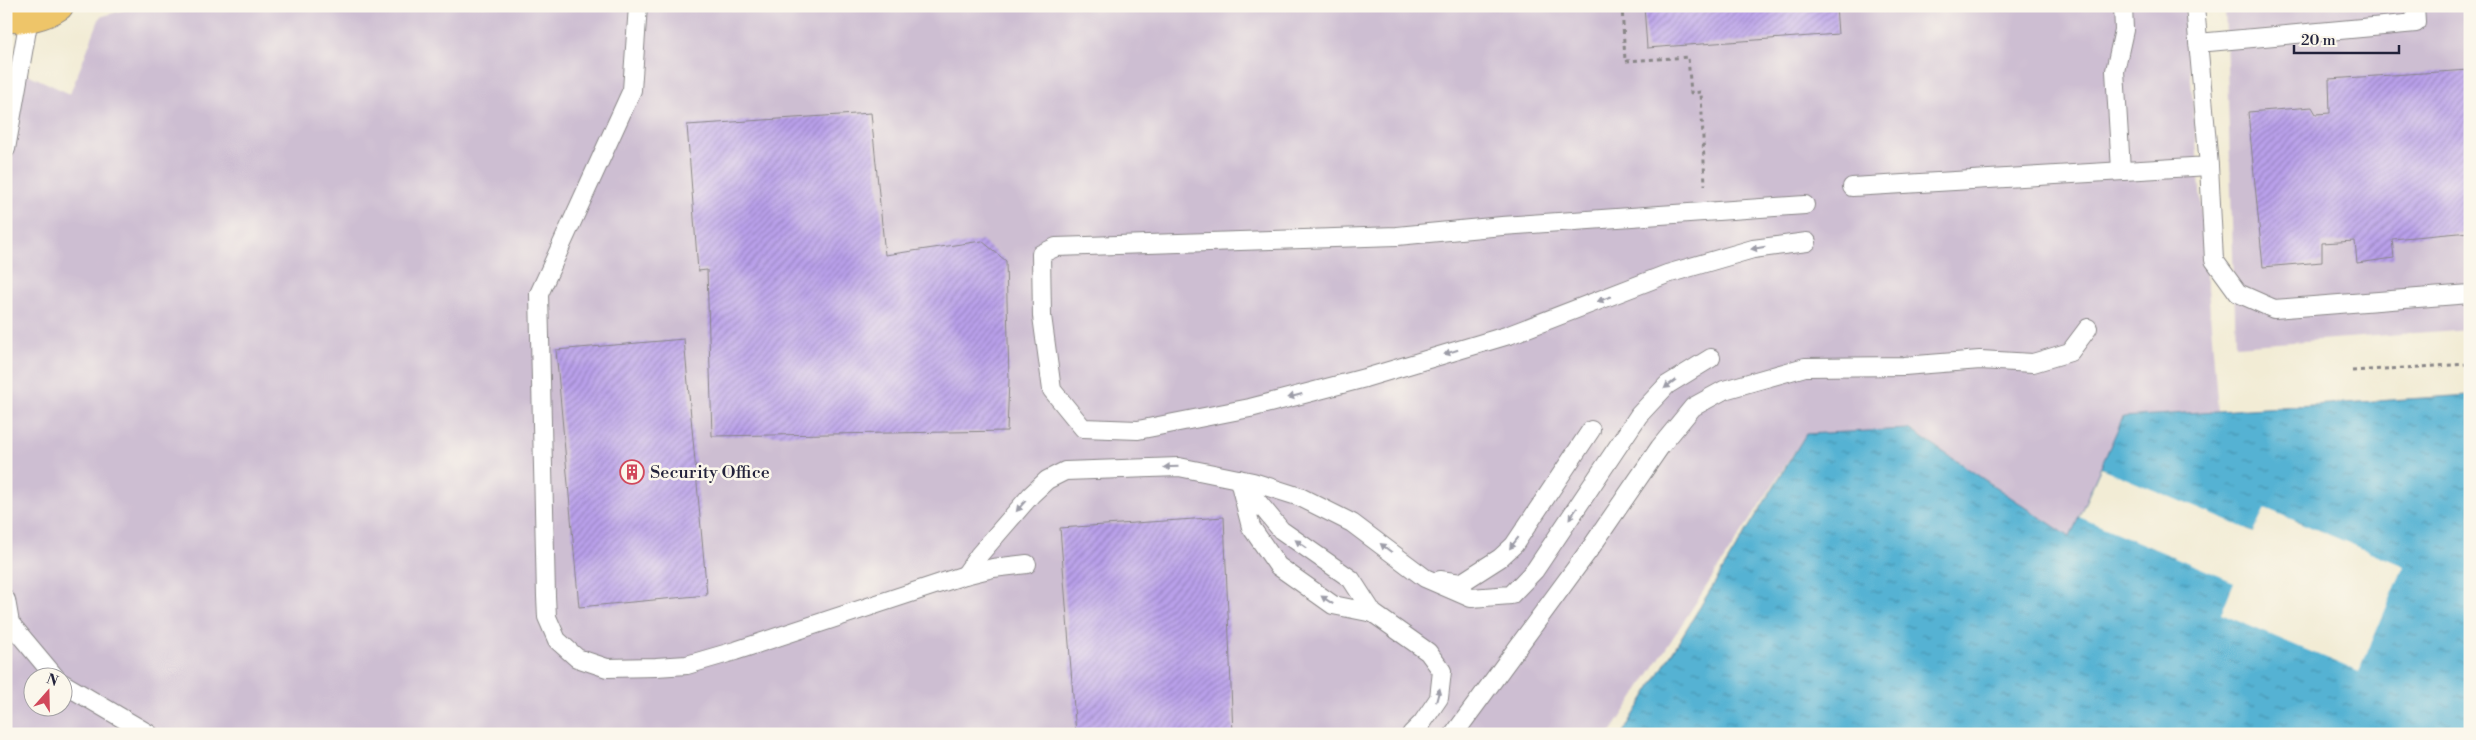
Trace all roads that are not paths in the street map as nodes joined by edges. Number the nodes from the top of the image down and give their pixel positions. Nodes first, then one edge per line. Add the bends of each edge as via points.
1 (59, 6) edge
2 (638, 6) edge
3 (2123, 6) edge
4 (2195, 6) edge
5 (2415, 6) edge
6 (18, 17) edge
7 (2198, 43) junction
8 (6, 149) edge
9 (2208, 166) junction
10 (2121, 170) junction
11 (1852, 187) dead end
12 (1805, 206) dead end
13 (1807, 242) dead end
14 (2470, 294) edge
15 (2088, 328) dead end
16 (1711, 358) dead end
17 (1591, 430) dead end
18 (1239, 479) junction
19 (1027, 564) dead end
20 (965, 575) junction
21 (1425, 578) junction
22 (6, 600) edge
23 (1373, 613) junction
24 (48, 668) edge
25 (72, 689) edge
26 (149, 734) edge
27 (1411, 734) edge
28 (1454, 734) edge

1 - 6 highway via 50,12
2 - 20 lane via 632,90 540,294 547,617 557,640 577,658 607,668 687,665
3 - 10 lane via 2124,30 2115,71
4 - 7 lane
5 - 7 lane via 2416,23
6 - 8 lane
7 - 9 lane
9 - 10 lane
9 - 14 lane via 2214,260 2238,293 2274,309
10 - 11 lane
13 -> 12 lane via 1753,249 1667,274 1508,335 1365,378 1250,408 1138,430 1082,428 1052,390 1042,316 1041,254 1056,247 1398,236
15 - 28 lane via 2070,352 2033,363 1980,360 1904,366 1805,367 1724,390 1693,407 1660,446 1592,546
16 -> 21 lane via 1667,385 1639,415 1535,570 1511,595 1471,598
17 -> 21 lane via 1514,545 1500,558 1461,583
18 -> 20 lane via 1180,466 1065,471 1047,480 1031,495
21 -> 18 lane via 1352,523 1300,497
23 -> 18 lane via 1351,579 1281,530
23 -> 18 lane via 1333,605 1278,566 1251,527
19 - 20 lane
22 - 24 lane via 10,623
27 -> 23 lane via 1439,698 1442,671 1428,652
25 - 26 lane

